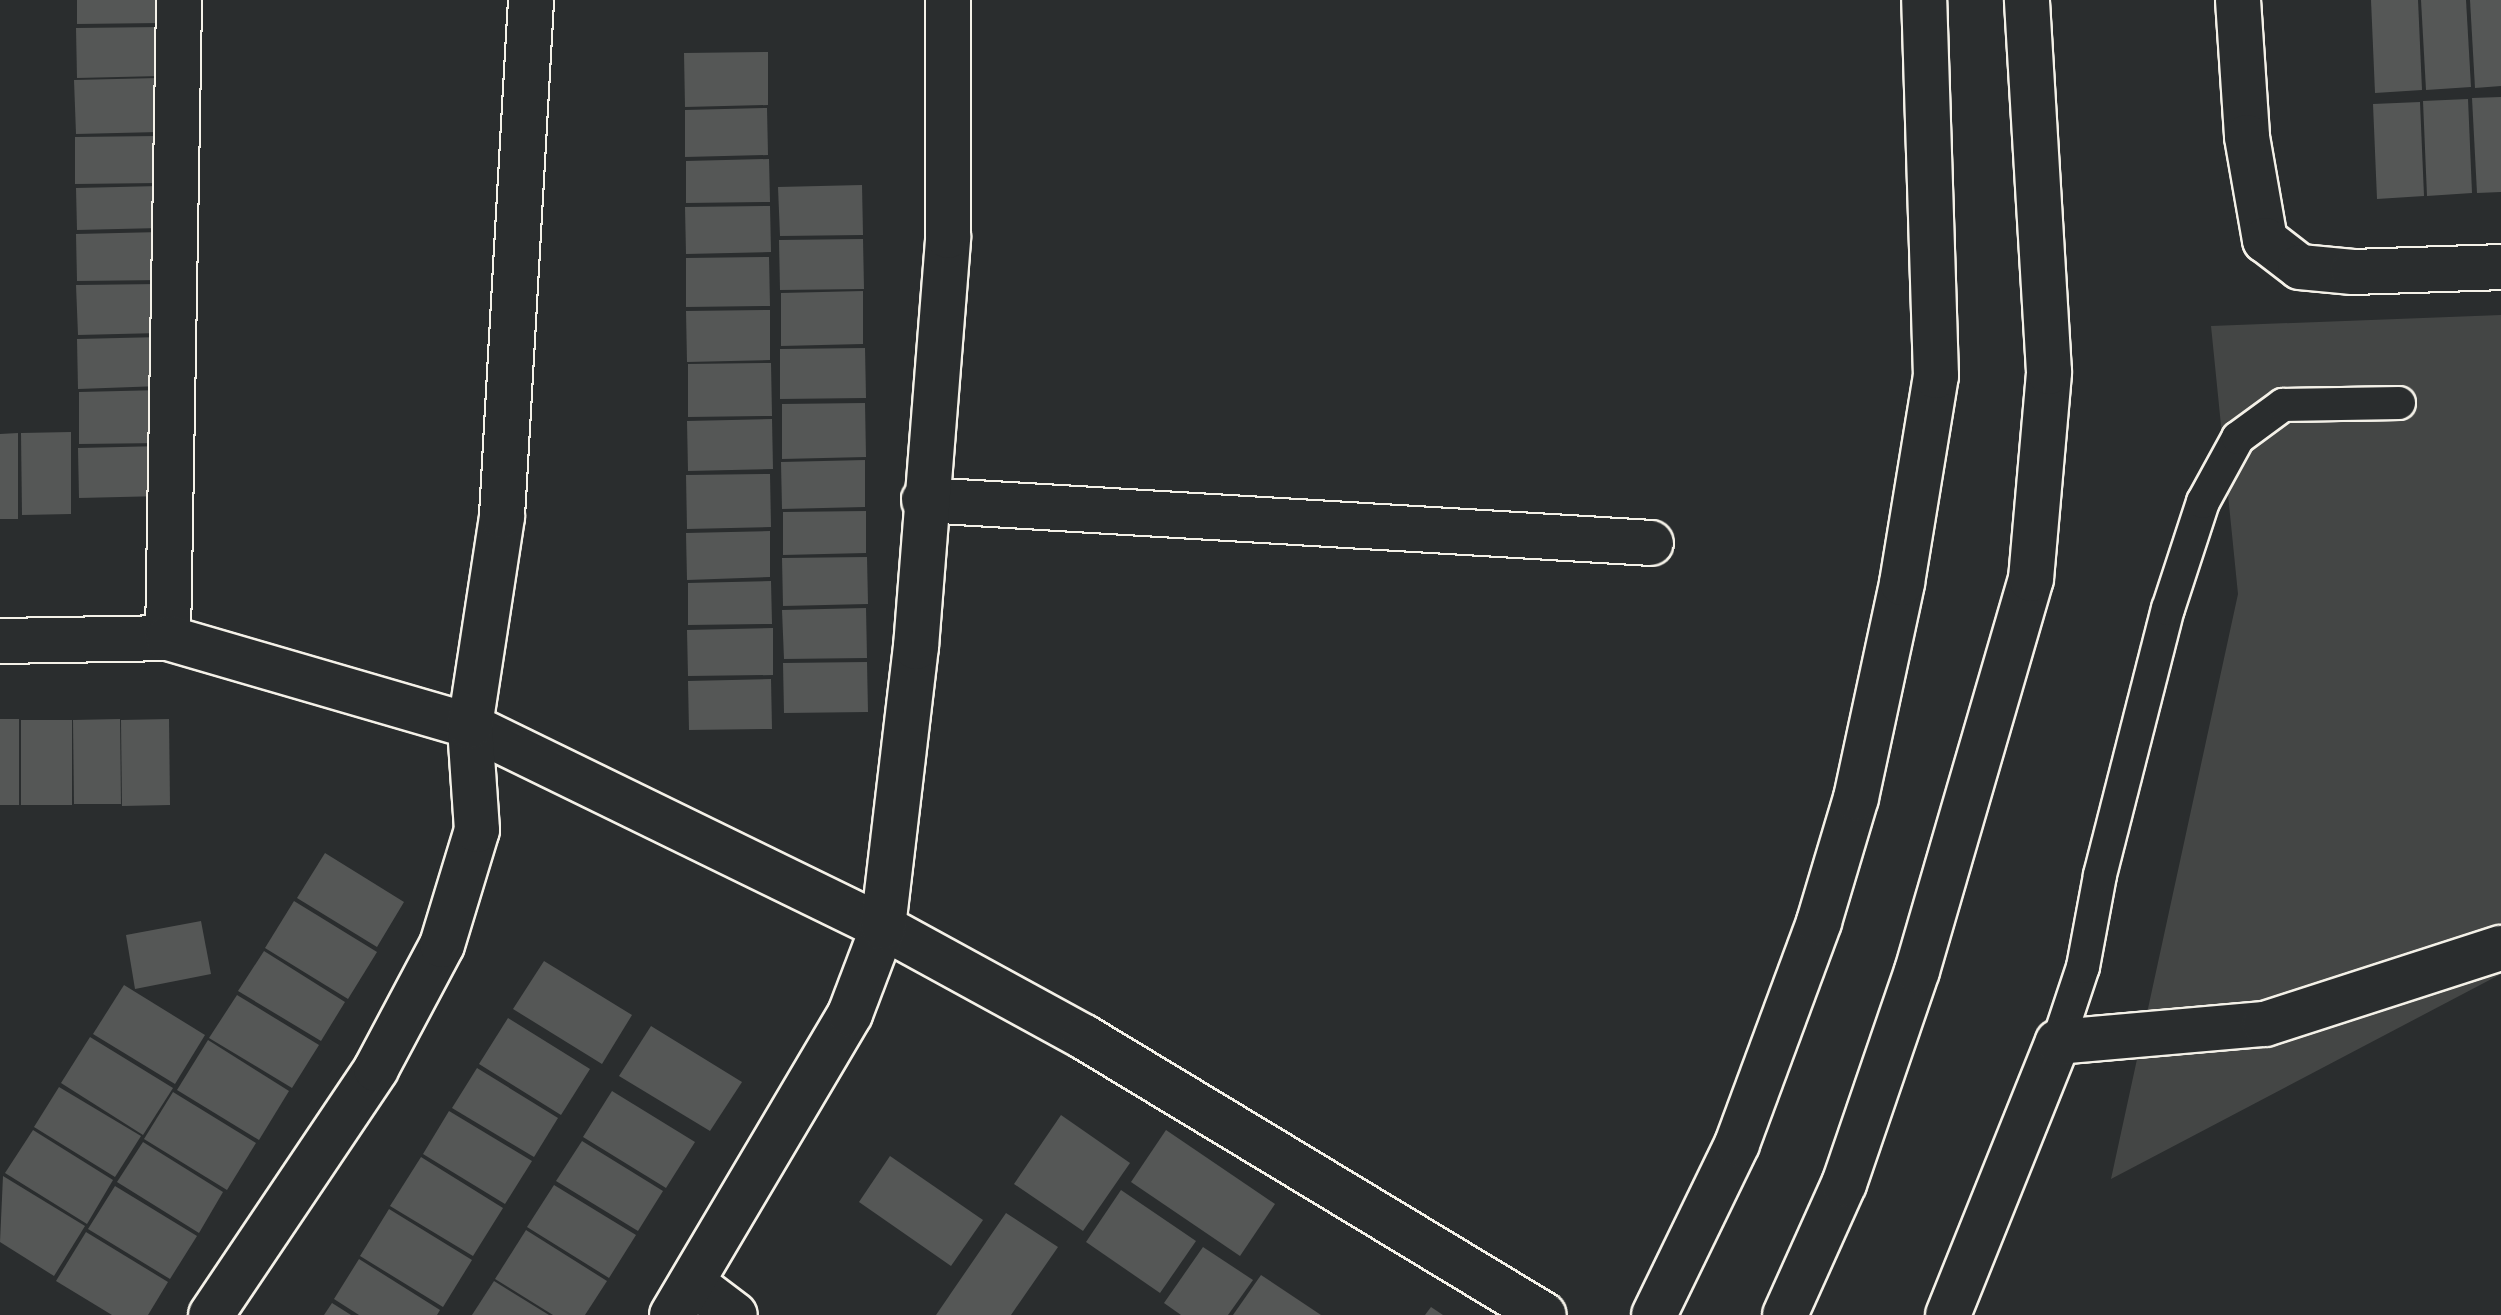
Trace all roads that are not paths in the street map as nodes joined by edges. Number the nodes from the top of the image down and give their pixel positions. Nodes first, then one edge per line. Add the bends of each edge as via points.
1 (179, 0) edge
2 (531, 0) edge
3 (948, 0) edge
4 (1924, 0) edge
5 (2027, 0) edge
6 (2238, 0) edge
7 (2501, 267) edge
8 (2399, 403) dead end
9 (924, 500) junction
10 (1651, 543) dead end
11 (168, 638) junction
12 (0, 641) edge
13 (470, 726) junction
14 (883, 927) junction
15 (2501, 948) edge
16 (2058, 1042) junction
17 (683, 1300) edge
18 (211, 1315) edge
19 (735, 1315) edge
20 (1544, 1315) edge
21 (1654, 1315) edge
22 (1785, 1315) edge
23 (1948, 1315) edge

1 - 11 street
2 - 13 street via 502,516
3 - 9 street via 948,236
4 - 21 street via 1936,376 1902,583 1856,798 1819,922 1737,1144
5 - 22 street via 2049,372 2031,579 1917,971 1844,1184
6 - 7 street via 2247,137 2265,240 2300,267 2353,272
8 - 16 lane via 2332,400 2283,405 2238,438 2203,502 2168,609 2100,875 2083,967
9 - 10 street
9 - 14 street via 916,647
11 - 12 street
11 - 13 street
13 - 14 street
13 - 18 street via 477,830 442,945 376,1069
14 - 17 street via 850,1014
14 - 20 street via 1084,1037
15 - 16 street via 2265,1024
16 - 23 street
17 - 19 street

